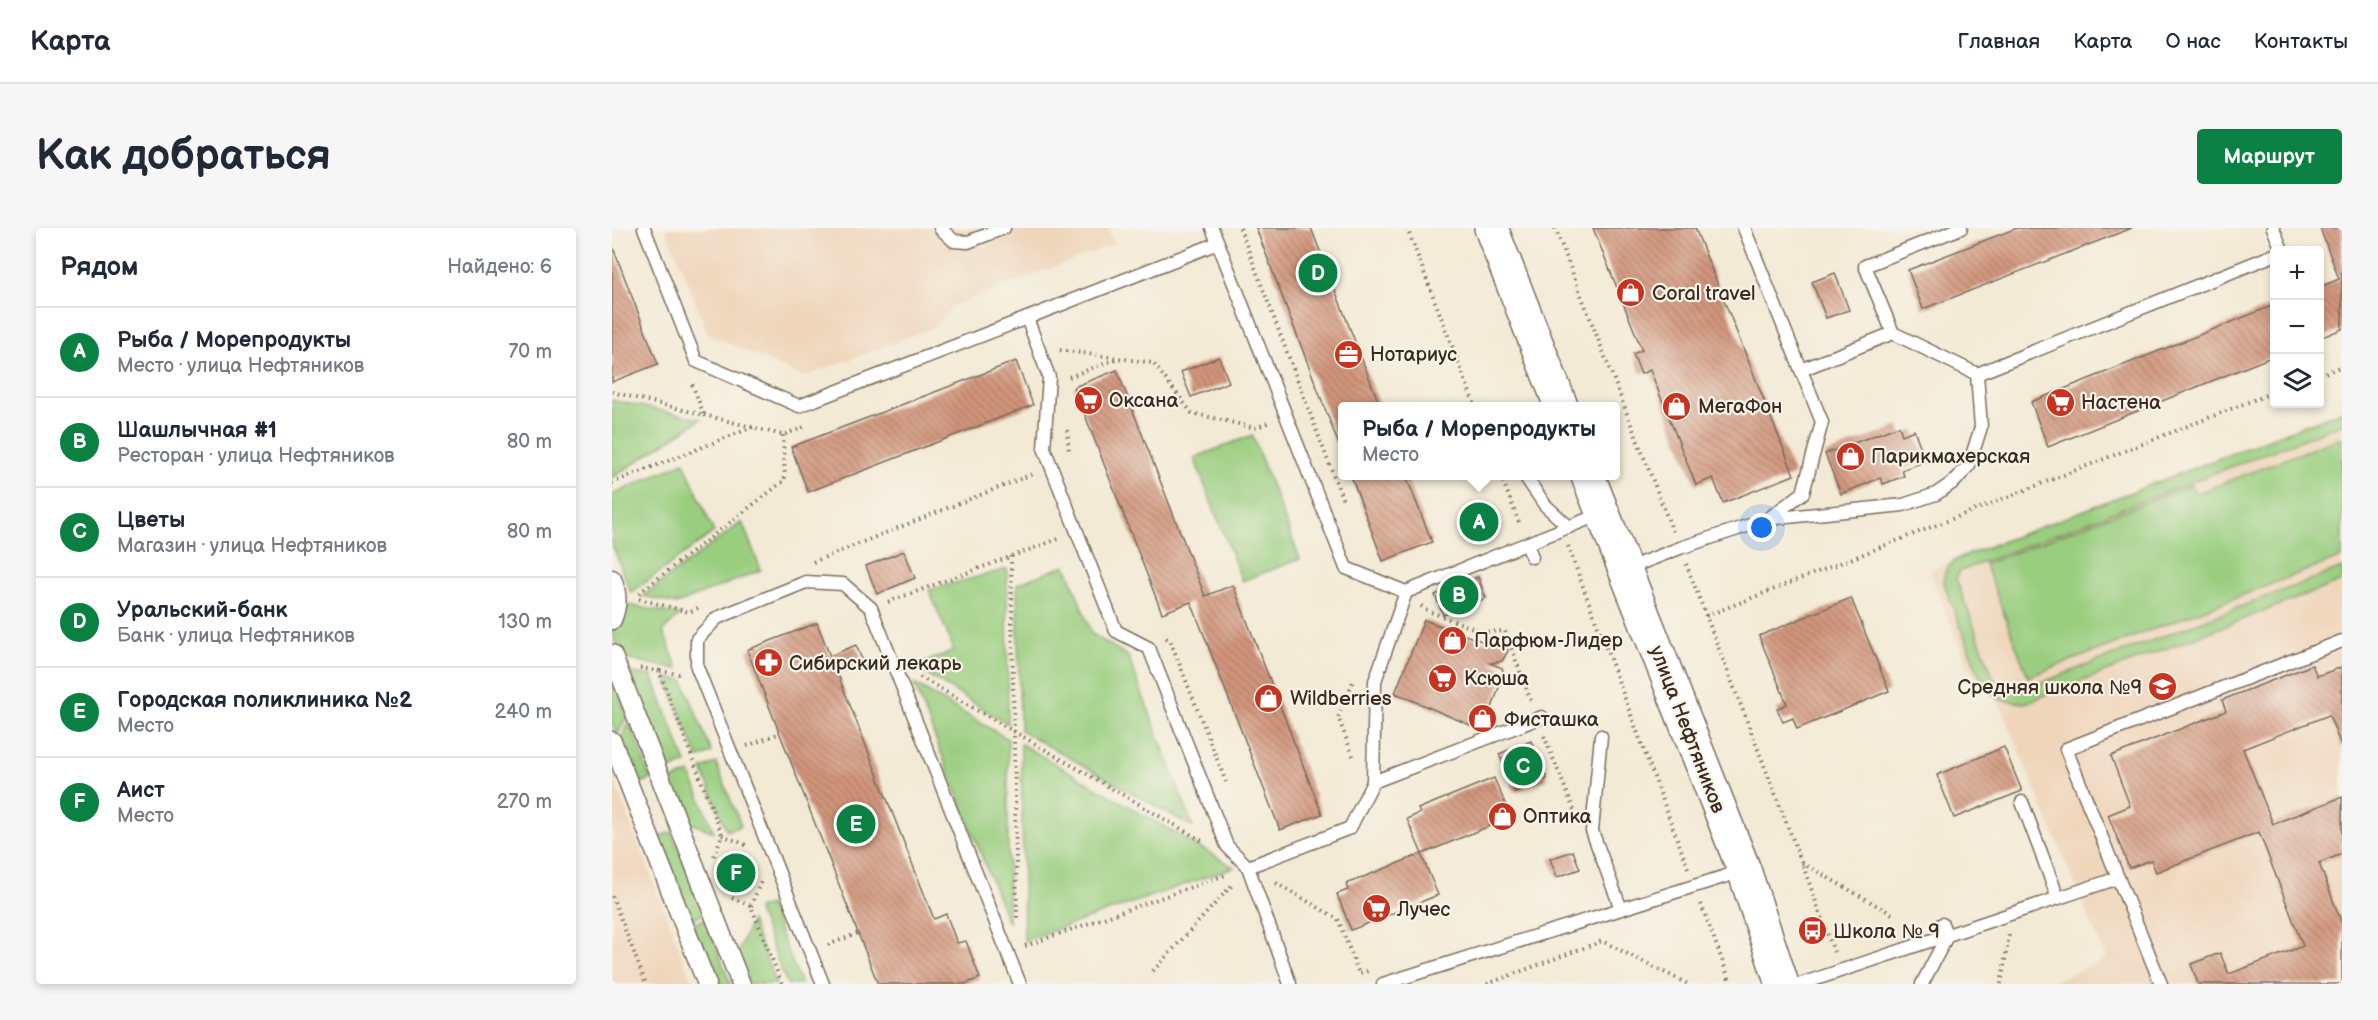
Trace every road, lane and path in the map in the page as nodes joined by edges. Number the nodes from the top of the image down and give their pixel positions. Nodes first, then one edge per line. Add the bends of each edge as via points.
1 (644, 228) edge
2 (940, 228) edge
3 (1004, 228) edge
4 (1212, 228) edge
5 (1240, 228) edge
6 (1407, 228) edge
7 (1491, 228) edge
8 (1555, 228) edge
9 (1744, 228) edge
10 (1961, 228) edge
11 (2273, 228) edge
12 (1931, 234) edge
13 (1218, 243) junction
14 (2280, 246) edge
15 (2270, 257) edge
16 (1027, 318) junction
17 (1893, 333) junction
18 (1038, 347) junction
19 (1119, 358) junction
20 (2342, 366) edge
21 (1801, 370) junction
22 (687, 371) dead end
23 (2324, 373) edge
24 (1977, 374) junction
25 (1062, 379) dead end
26 (612, 392) edge
27 (2270, 394) edge
28 (1472, 402) edge
29 (1560, 402) edge
30 (1308, 408) junction
31 (704, 415) junction
32 (1286, 416) junction
33 (817, 422) dead end
34 (1066, 425) dead end
35 (753, 427) junction
36 (783, 435) junction
37 (1051, 467) junction
38 (1503, 480) edge
39 (1528, 480) edge
40 (1590, 480) edge
41 (612, 483) edge
42 (1603, 512) junction
43 (1348, 513) dead end
44 (1768, 519) junction
45 (1569, 527) junction
46 (1077, 532) junction
47 (1527, 544) junction
48 (1680, 548) junction
49 (1011, 556) junction
50 (1532, 557) dead end
51 (810, 563) dead end
52 (1625, 569) junction
53 (612, 579) edge
54 (1406, 592) junction
55 (700, 607) dead end
56 (871, 608) junction
57 (1706, 616) junction
58 (612, 620) edge
59 (1161, 635) dead end
60 (2342, 640) edge
61 (614, 659) edge
62 (892, 661) junction
63 (1357, 673) dead end
64 (1540, 718) junction
65 (780, 733) dead end
66 (1014, 733) junction
67 (1601, 736) dead end
68 (612, 741) edge
69 (742, 748) dead end
70 (1355, 761) dead end
71 (1373, 782) junction
72 (1226, 784) dead end
73 (2022, 802) dead end
74 (1577, 817) dead end
75 (1207, 844) dead end
76 (1802, 863) junction
77 (1248, 867) junction
78 (1743, 870) junction
79 (2118, 878) junction
80 (702, 885) junction
81 (1694, 886) junction
82 (612, 896) edge
83 (2058, 898) junction
84 (1621, 909) junction
85 (2013, 913) junction
86 (1892, 914) dead end
87 (1017, 925) dead end
88 (1944, 930) junction
89 (858, 933) dead end
90 (821, 948) dead end
91 (1017, 949) dead end
92 (1370, 970) dead end
93 (1153, 971) dead end
94 (1840, 971) junction
95 (646, 984) edge
96 (707, 984) edge
97 (741, 984) edge
98 (782, 984) edge
99 (823, 984) edge
100 (1020, 984) edge
101 (1290, 984) edge
102 (1383, 984) edge
103 (1487, 984) edge
104 (1688, 984) edge
105 (1731, 984) edge
106 (1782, 984) edge
107 (1801, 984) edge
108 (1922, 984) edge
109 (2001, 984) edge
110 (2161, 984) edge

1 - 16 lane via 696,361 799,406
2 - 3 lane via 954,241 968,242
4 - 13 lane
5 - 30 path
6 - 28 path
7 - 29 main road
8 - 48 path
9 - 21 lane
10 - 12 lane
11 - 14 lane
12 - 17 lane via 1865,266
13 - 16 lane
13 - 32 lane
15 - 24 lane
16 - 18 lane
17 - 21 lane
17 - 24 lane
18 - 19 path
18 - 37 lane via 1049,377 1044,448
19 - 25 path
19 - 32 path via 1153,363 1192,413 1255,428
20 - 23 path
21 - 44 lane via 1822,422 1803,493
22 - 31 path
24 - 44 lane via 1981,427 1969,465 1955,481 1936,494 1904,505
26 - 31 path
27 - 57 path
30 - 32 path
30 - 43 path
31 - 35 path
32 - 54 lane via 1346,568
33 - 36 path
34 - 37 path via 1069,459
35 - 36 path
35 - 41 path
36 - 55 path via 784,480 634,597 689,612
37 - 46 lane
37 - 51 path
38 - 47 path
39 - 45 lane via 1545,505
40 - 42 main road, улица Нефтяников
42 - 45 lane
42 - 52 main road, улица Нефтяников
44 - 48 lane
45 - 47 lane
46 - 49 path
46 - 77 lane via 1116,631 1149,648 1227,846
47 - 50 lane
47 - 54 lane
47 - 81 path via 1568,546
48 - 52 lane
48 - 57 path
49 - 56 path
49 - 66 path
52 - 78 main road, улица Нефтяников
53 - 58 street via 617,593
54 - 64 path via 1428,611 1483,632 1504,632
54 - 71 lane via 1375,681
56 - 62 lane
56 - 99 lane via 843,584 806,582 717,618 697,639 697,668
57 - 76 path
59 - 72 path via 1170,640
60 - 79 lane via 2066,748
61 - 80 street
61 - 80 path via 659,670 722,835
62 - 66 path
62 - 100 lane
63 - 70 path via 1338,717
64 - 71 lane
64 - 74 path via 1557,774
65 - 69 path
66 - 75 path
66 - 87 path
67 - 84 lane via 1592,831
68 - 96 street
71 - 77 lane via 1350,828
73 - 83 lane
76 - 86 path
76 - 94 path
77 - 91 path
77 - 92 path via 1338,919 1359,974
77 - 93 path
77 - 101 lane
78 - 81 lane
78 - 106 main road, улица Нефтяников
79 - 83 lane
79 - 110 lane
80 - 97 street
80 - 98 path via 751,906
81 - 84 lane
81 - 105 path
82 - 95 path
83 - 85 lane
84 - 102 lane
85 - 88 lane
85 - 109 path
88 - 94 lane
88 - 108 lane
89 - 90 path
94 - 107 lane
103 - 104 path via 1602,941

